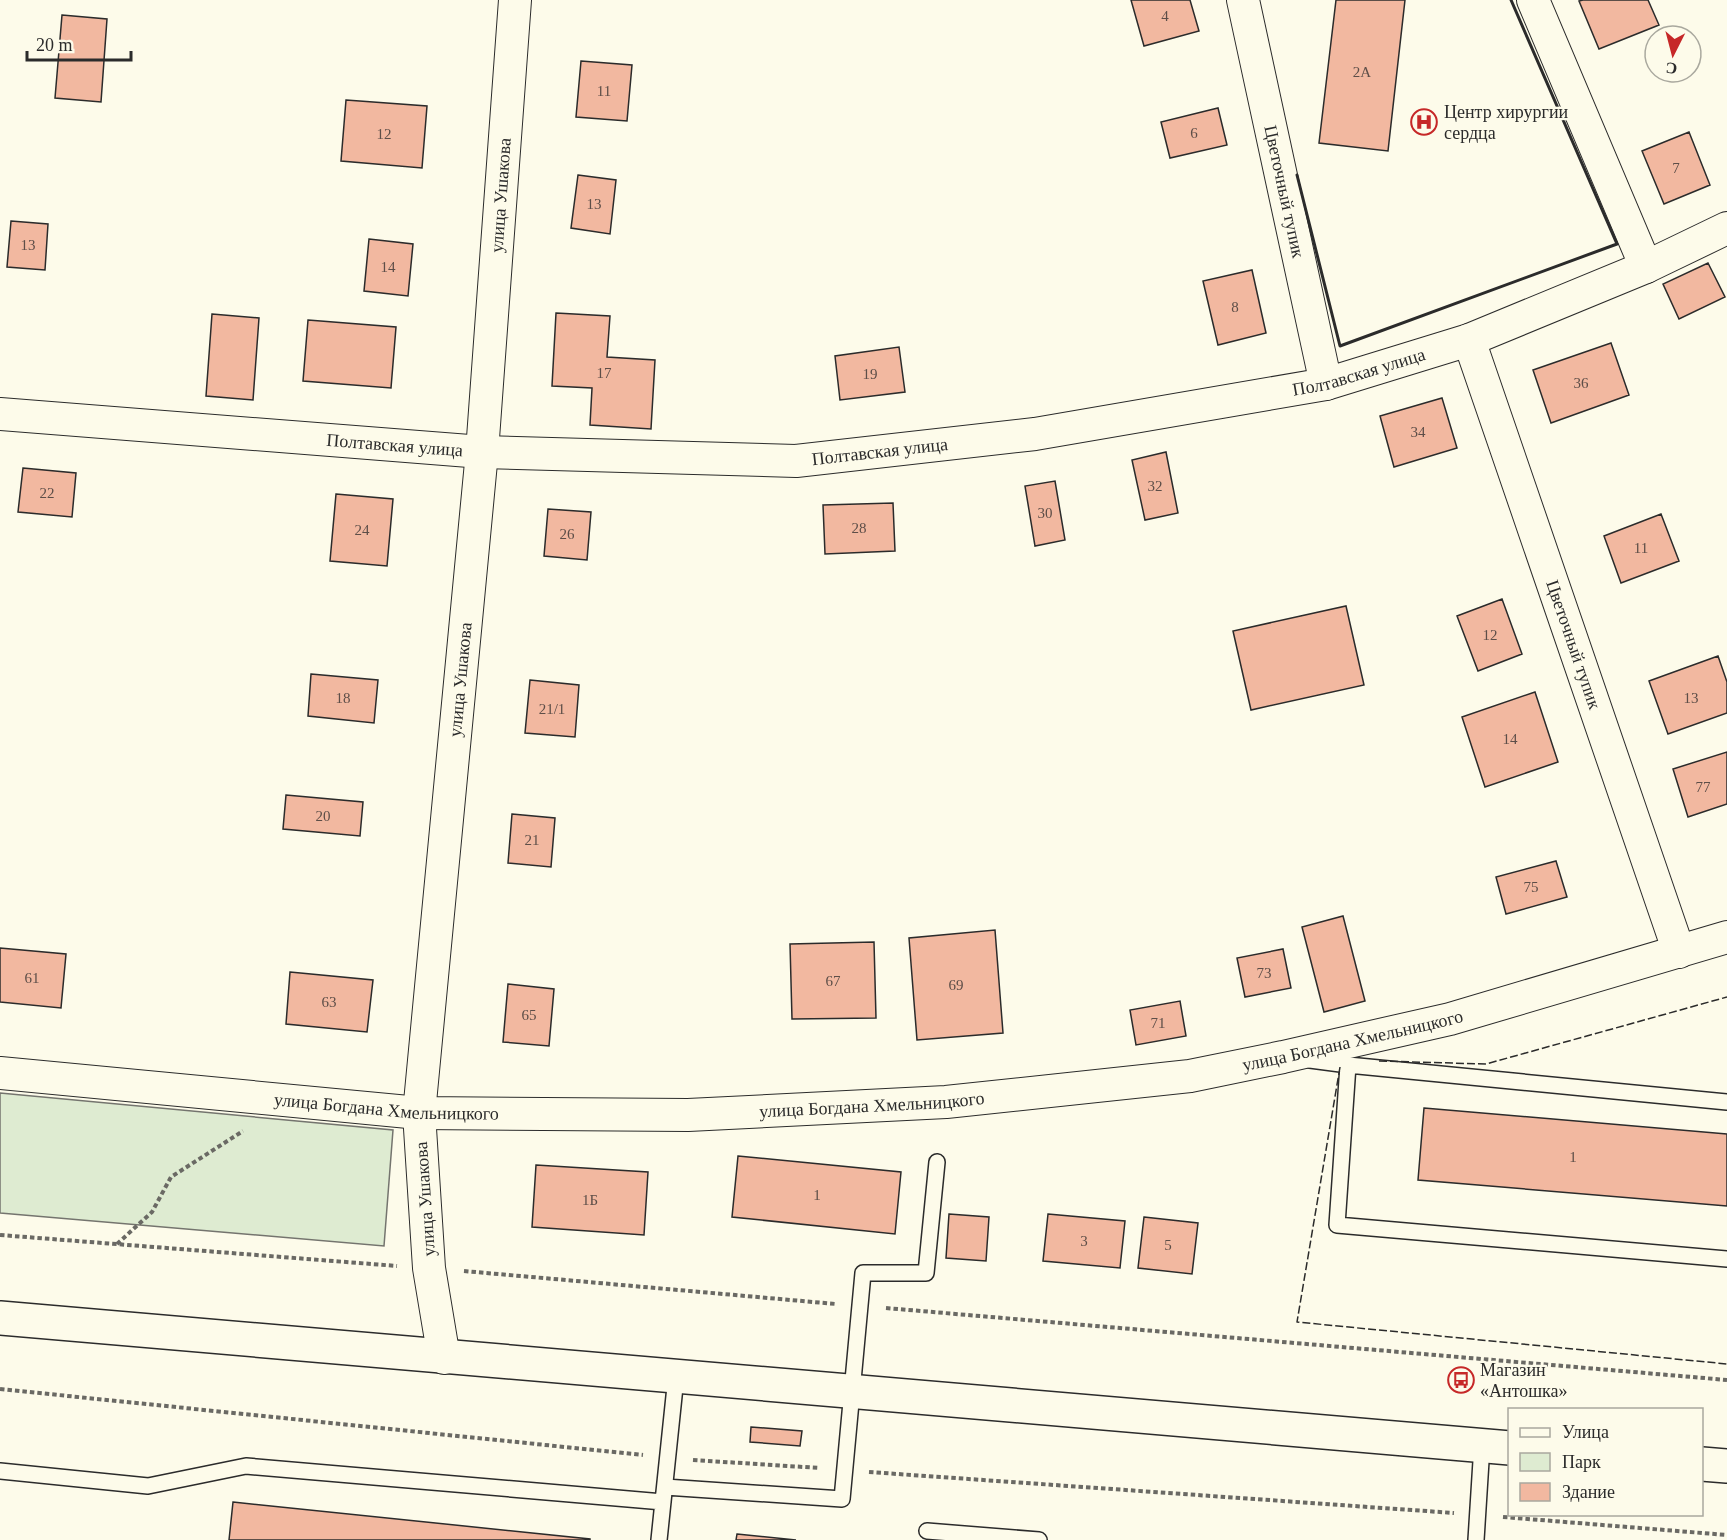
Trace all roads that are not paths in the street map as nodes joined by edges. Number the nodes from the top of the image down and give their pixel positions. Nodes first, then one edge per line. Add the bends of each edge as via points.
1 (515, 0) edge
2 (1243, 0) edge
3 (1533, 0) edge
4 (1727, 228) edge
5 (1646, 267) junction
6 (1468, 340) junction
7 (1326, 384) junction
8 (0, 414) edge
9 (483, 452) junction
10 (1727, 937) edge
11 (1679, 952) junction
12 (1283, 1057) junction
13 (1348, 1065) junction
14 (0, 1073) edge
15 (1727, 1102) edge
16 (419, 1113) junction
17 (937, 1162) dead end
18 (1727, 1259) edge
19 (0, 1318) edge
20 (444, 1358) junction
21 (676, 1377) junction
22 (853, 1392) junction
23 (1496, 1446) edge
24 (1703, 1464) edge
25 (1727, 1466) edge
26 (0, 1471) edge
27 (664, 1494) junction
28 (927, 1531) dead end
29 (659, 1540) edge
30 (1040, 1540) edge
31 (1476, 1540) edge

1 - 9 street, улица Ушакова
2 - 7 street, Цветочный тупик
3 - 5 street
4 - 5 street, Полтавская улица
5 - 6 street, Полтавская улица
6 - 7 street, Полтавская улица
6 - 11 street, Цветочный тупик
7 - 9 street, Полтавская улица via 1035,434 796,461
8 - 9 street, Полтавская улица
9 - 16 street, улица Ушакова
10 - 11 street, улица Богдана Хмельницкого
11 - 12 street, улица Богдана Хмельницкого via 1450,1019
12 - 13 lane
12 - 16 street, улица Богдана Хмельницкого via 1190,1076 946,1102 688,1115
13 - 15 lane
13 - 18 lane via 1337,1225
14 - 16 street, улица Богдана Хмельницкого
16 - 20 street, улица Ушакова via 429,1268
17 - 22 lane via 926,1274 863,1273
19 - 20 main road
20 - 21 main road
21 - 22 main road
21 - 27 lane
22 - 23 main road
22 - 27 lane via 842,1499
23 - 31 lane
24 - 25 main road
26 - 27 lane via 148,1486 246,1466
27 - 29 lane
28 - 30 lane

